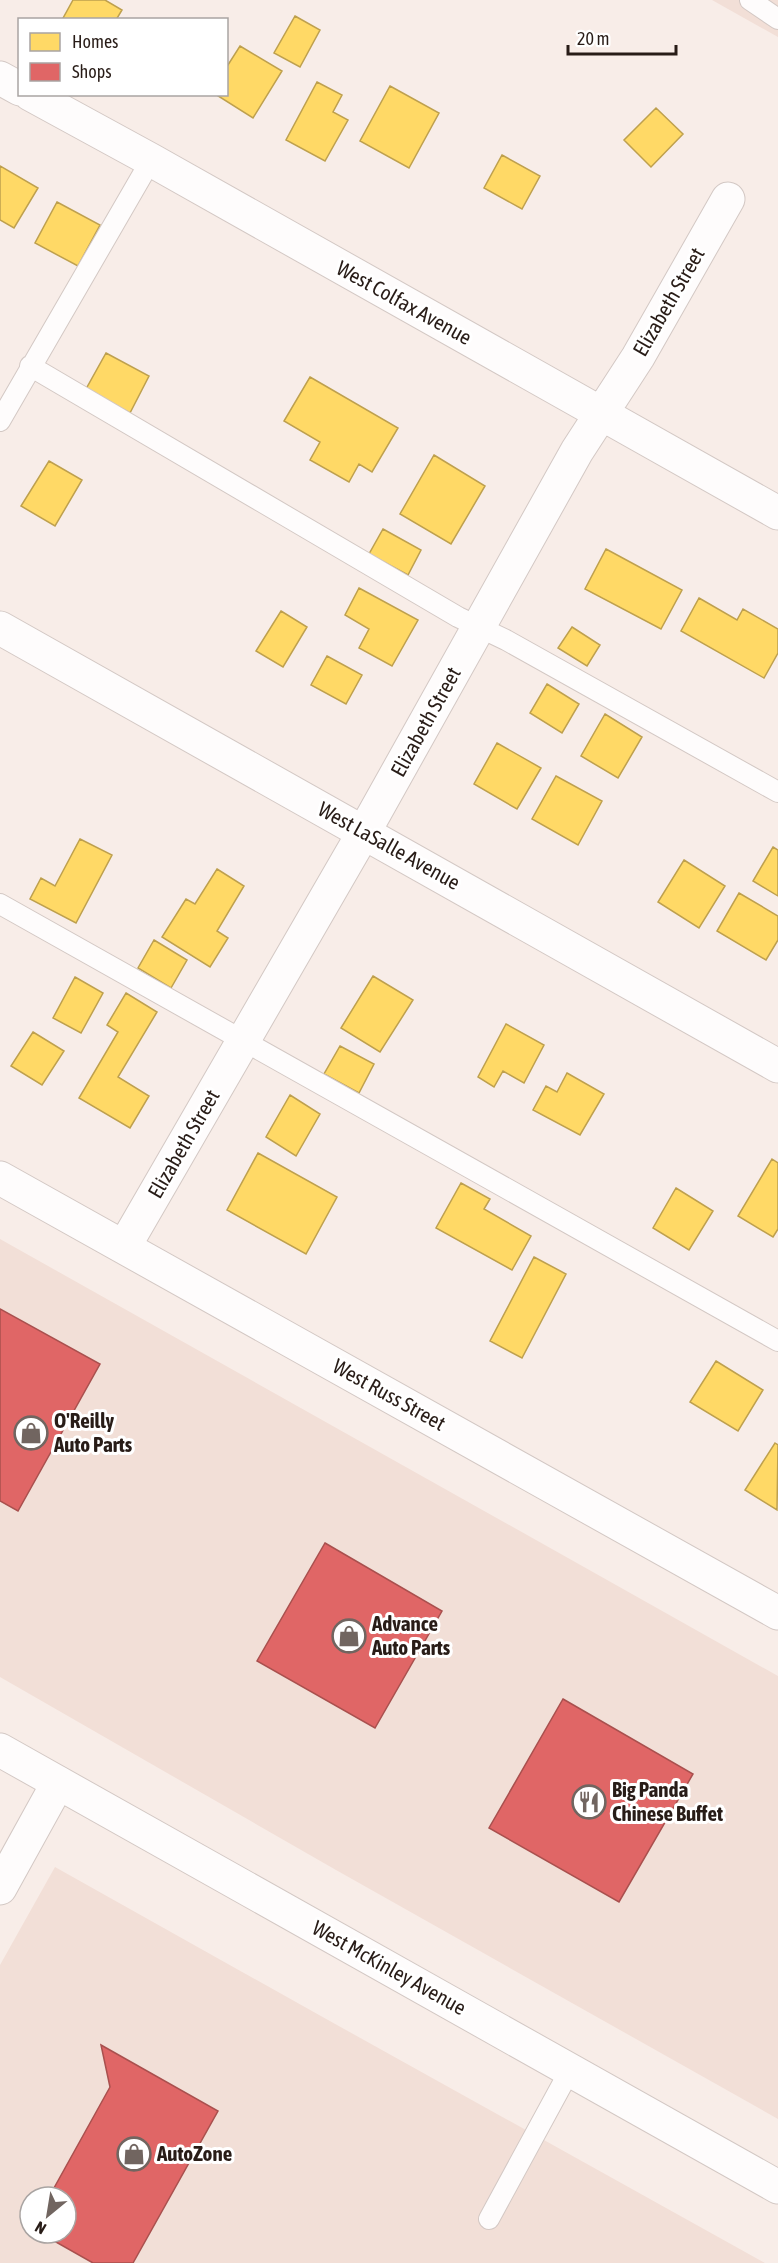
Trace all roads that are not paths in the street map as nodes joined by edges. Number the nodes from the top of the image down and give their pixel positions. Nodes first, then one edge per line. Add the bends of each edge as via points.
1 (750, 0) edge
2 (778, 19) edge
3 (0, 78) edge
4 (18, 88) edge
5 (34, 96) edge
6 (151, 160) junction
7 (728, 199) dead end
8 (30, 366) junction
9 (603, 415) junction
10 (0, 421) edge
11 (778, 513) edge
12 (479, 627) junction
13 (0, 628) edge
14 (778, 792) edge
15 (364, 832) junction
16 (0, 904) edge
17 (243, 1042) junction
18 (778, 1066) edge
19 (0, 1178) edge
20 (124, 1247) junction
21 (778, 1341) edge
22 (778, 1613) edge
23 (0, 1750) edge
24 (58, 1783) junction
25 (0, 1888) edge
26 (570, 2070) junction
27 (778, 2187) edge
28 (489, 2219) dead end

1 - 2 lane
3 - 4 street
5 - 6 street, West Colfax Avenue
6 - 8 lane
6 - 9 street, West Colfax Avenue
7 - 9 street, Elizabeth Street
8 - 10 lane
8 - 12 lane
9 - 11 street, West Colfax Avenue
9 - 12 street, Elizabeth Street via 577,451
12 - 14 lane
12 - 15 street, Elizabeth Street
13 - 15 street, West LaSalle Avenue
15 - 17 street, Elizabeth Street
15 - 18 street, West LaSalle Avenue
16 - 17 lane
17 - 20 street, Elizabeth Street
17 - 21 lane
19 - 20 street, West Russ Street
20 - 22 street, West Russ Street
23 - 24 street, West McKinley Avenue
24 - 25 street
24 - 26 street, West McKinley Avenue
26 - 27 street, West McKinley Avenue
26 - 28 lane

